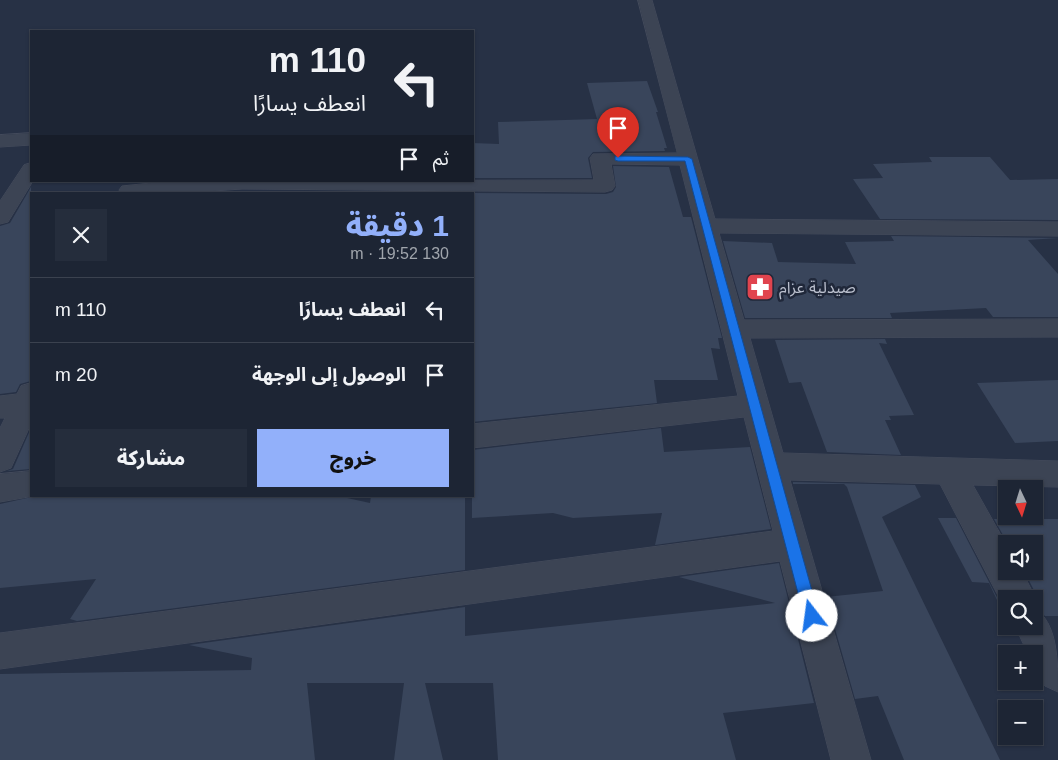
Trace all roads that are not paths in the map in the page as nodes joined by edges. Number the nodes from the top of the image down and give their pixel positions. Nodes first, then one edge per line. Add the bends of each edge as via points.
1 (645, 0) edge
2 (30, 139) edge
3 (0, 141) edge
4 (688, 159) junction
5 (30, 170) edge
6 (130, 188) edge
7 (6, 198) edge
8 (0, 217) edge
9 (706, 226) junction
10 (1058, 228) edge
11 (734, 328) junction
12 (1057, 329) edge
13 (19, 402) edge
14 (754, 406) junction
15 (474, 436) edge
16 (0, 459) edge
17 (771, 466) junction
18 (949, 471) junction
19 (1058, 474) edge
20 (30, 484) edge
21 (0, 488) edge
22 (792, 544) junction
23 (1013, 590) edge
24 (1038, 635) edge
25 (0, 651) edge
26 (1058, 673) edge
27 (851, 760) edge

1 - 4 street
2 - 3 street
4 - 6 street via 600,158 605,186 242,183
4 - 9 street
5 - 7 street
7 - 8 street
9 - 10 street
9 - 11 street
11 - 12 street
11 - 14 street
13 - 16 street
14 - 15 street
14 - 17 street
17 - 18 street
17 - 22 street
18 - 19 street
18 - 23 street
20 - 21 street
22 - 25 street
22 - 27 street
24 - 26 street

